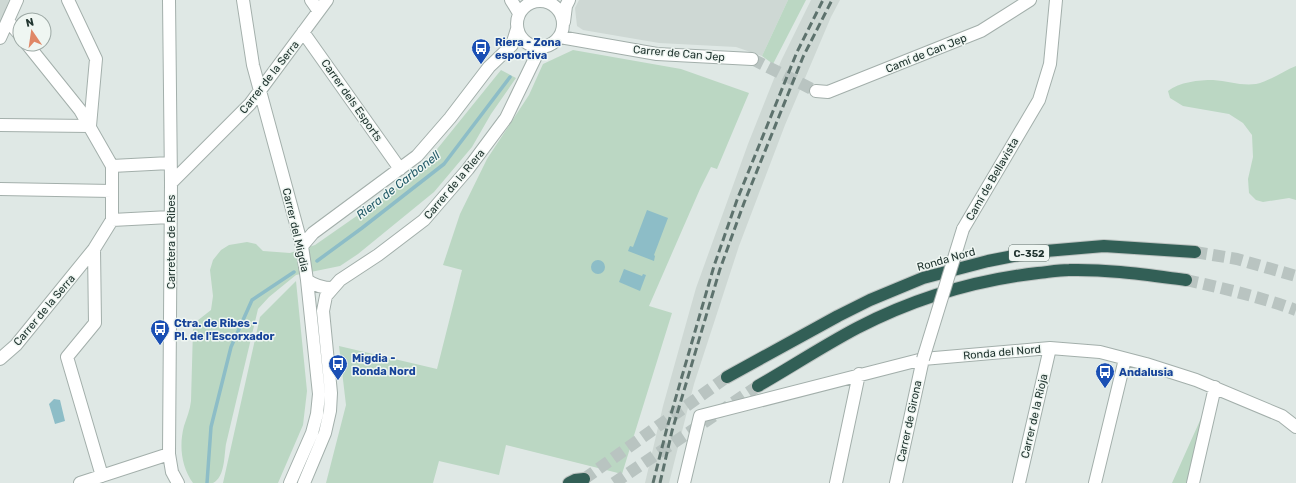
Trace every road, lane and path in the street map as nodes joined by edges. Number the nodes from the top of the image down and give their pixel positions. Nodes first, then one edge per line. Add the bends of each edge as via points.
1 (17, 0) edge
2 (68, 0) edge
3 (169, 0) edge
4 (243, 0) edge
5 (327, 0) edge
6 (512, 0) edge
7 (540, 0) edge
8 (569, 0) edge
9 (1030, 0) edge
10 (1056, 0) edge
11 (315, 5) edge
12 (519, 13) junction
13 (8, 21) junction
14 (564, 22) junction
15 (12, 26) edge
16 (517, 29) junction
17 (303, 32) junction
18 (560, 37) junction
19 (0, 38) edge
20 (540, 48) junction
21 (33, 52) edge
22 (752, 59) tunnel mouth
23 (261, 90) junction
24 (816, 91) tunnel mouth
25 (0, 125) edge
26 (90, 126) junction
27 (170, 163) junction
28 (112, 166) junction
29 (400, 169) junction
30 (171, 183) junction
31 (0, 189) edge
32 (112, 191) junction
33 (170, 217) junction
34 (112, 220) junction
35 (302, 246) junction
36 (94, 249) junction
37 (1195, 252) tunnel mouth
38 (307, 280) junction
39 (1186, 280) tunnel mouth
40 (329, 292) junction
41 (1050, 348) junction
42 (0, 359) edge
43 (923, 359) junction
44 (1125, 359) junction
45 (860, 374) junction
46 (727, 377) tunnel mouth
47 (758, 386) tunnel mouth
48 (1215, 387) junction
49 (1296, 427) edge
50 (169, 454) junction
51 (102, 476) junction
52 (583, 481) edge
53 (80, 483) edge
54 (178, 483) edge
55 (290, 483) edge
56 (304, 483) edge
57 (568, 483) edge
58 (684, 483) edge
59 (836, 483) edge
60 (896, 483) edge
61 (1019, 483) edge
62 (1096, 483) edge
63 (1193, 483) edge

1 - 13 street
2 - 26 street via 96,59
3 - 27 street, Carretera de Ribes
4 - 23 street, Carrer del Migdia
5 - 11 street, Carrer de la Serra
6 - 12 street
7 - 12 street via 531,2
7 - 14 street via 557,8
8 - 14 street
9 - 24 street, Camí de Can Jep via 981,31 828,92
10 - 43 street, Camí de Bellavista, bridge via 1050,64 1039,100 963,230
11 - 17 street, Carrer de la Serra
12 - 16 street
13 - 15 street
13 - 19 street
14 - 18 street
16 - 20 street via 525,43
16 - 29 street via 512,45 489,68 417,156
17 - 23 street, Carrer de la Serra
17 - 29 street, Carrer dels Esports
18 - 20 street via 548,47
18 - 22 street, Carrer de Can Jep via 657,54
20 - 40 street, Carrer de la Riera via 506,118 468,169 424,220 340,280
21 - 26 street
23 - 30 street, Carrer de la Serra
23 - 35 street, Carrer del Migdia
25 - 26 street
26 - 28 street
27 - 28 street
27 - 30 street, Carretera de Ribes
28 - 32 street
29 - 35 street via 313,233
30 - 33 street, Carretera de Ribes
31 - 32 street
32 - 34 street
33 - 34 street
33 - 50 street, Carretera de Ribes
34 - 36 street, Carrer de la Serra
35 - 38 street, Carrer del Migdia
36 - 42 street, Carrer de la Serra via 16,345
36 - 51 street via 95,323 67,357
37 - 46 highway, Ronda Nord / C-352 via 1104,246 1034,252 988,260 922,278 870,300
38 - 40 street
38 - 55 street, Carrer del Migdia via 319,394 312,433
39 - 47 highway, C-352 via 1128,272 1068,270 1017,276 971,286 896,310 858,328
40 - 56 street via 323,311 331,393 330,411 325,434
41 - 43 street, Ronda del Nord
41 - 44 street, Ronda del Nord via 1100,352
41 - 61 street, Carrer de la Rioja
43 - 45 street, Ronda del Nord
43 - 60 street, Carrer de Girona
44 - 48 street, Ronda del Nord
44 - 62 street
45 - 58 street, Ronda del Nord via 700,416
45 - 59 street
48 - 49 street, Ronda del Nord via 1282,416
48 - 63 street
50 - 51 street
50 - 54 street, Carretera de Ribes via 172,472
51 - 53 street
52 - 57 highway via 575,480

